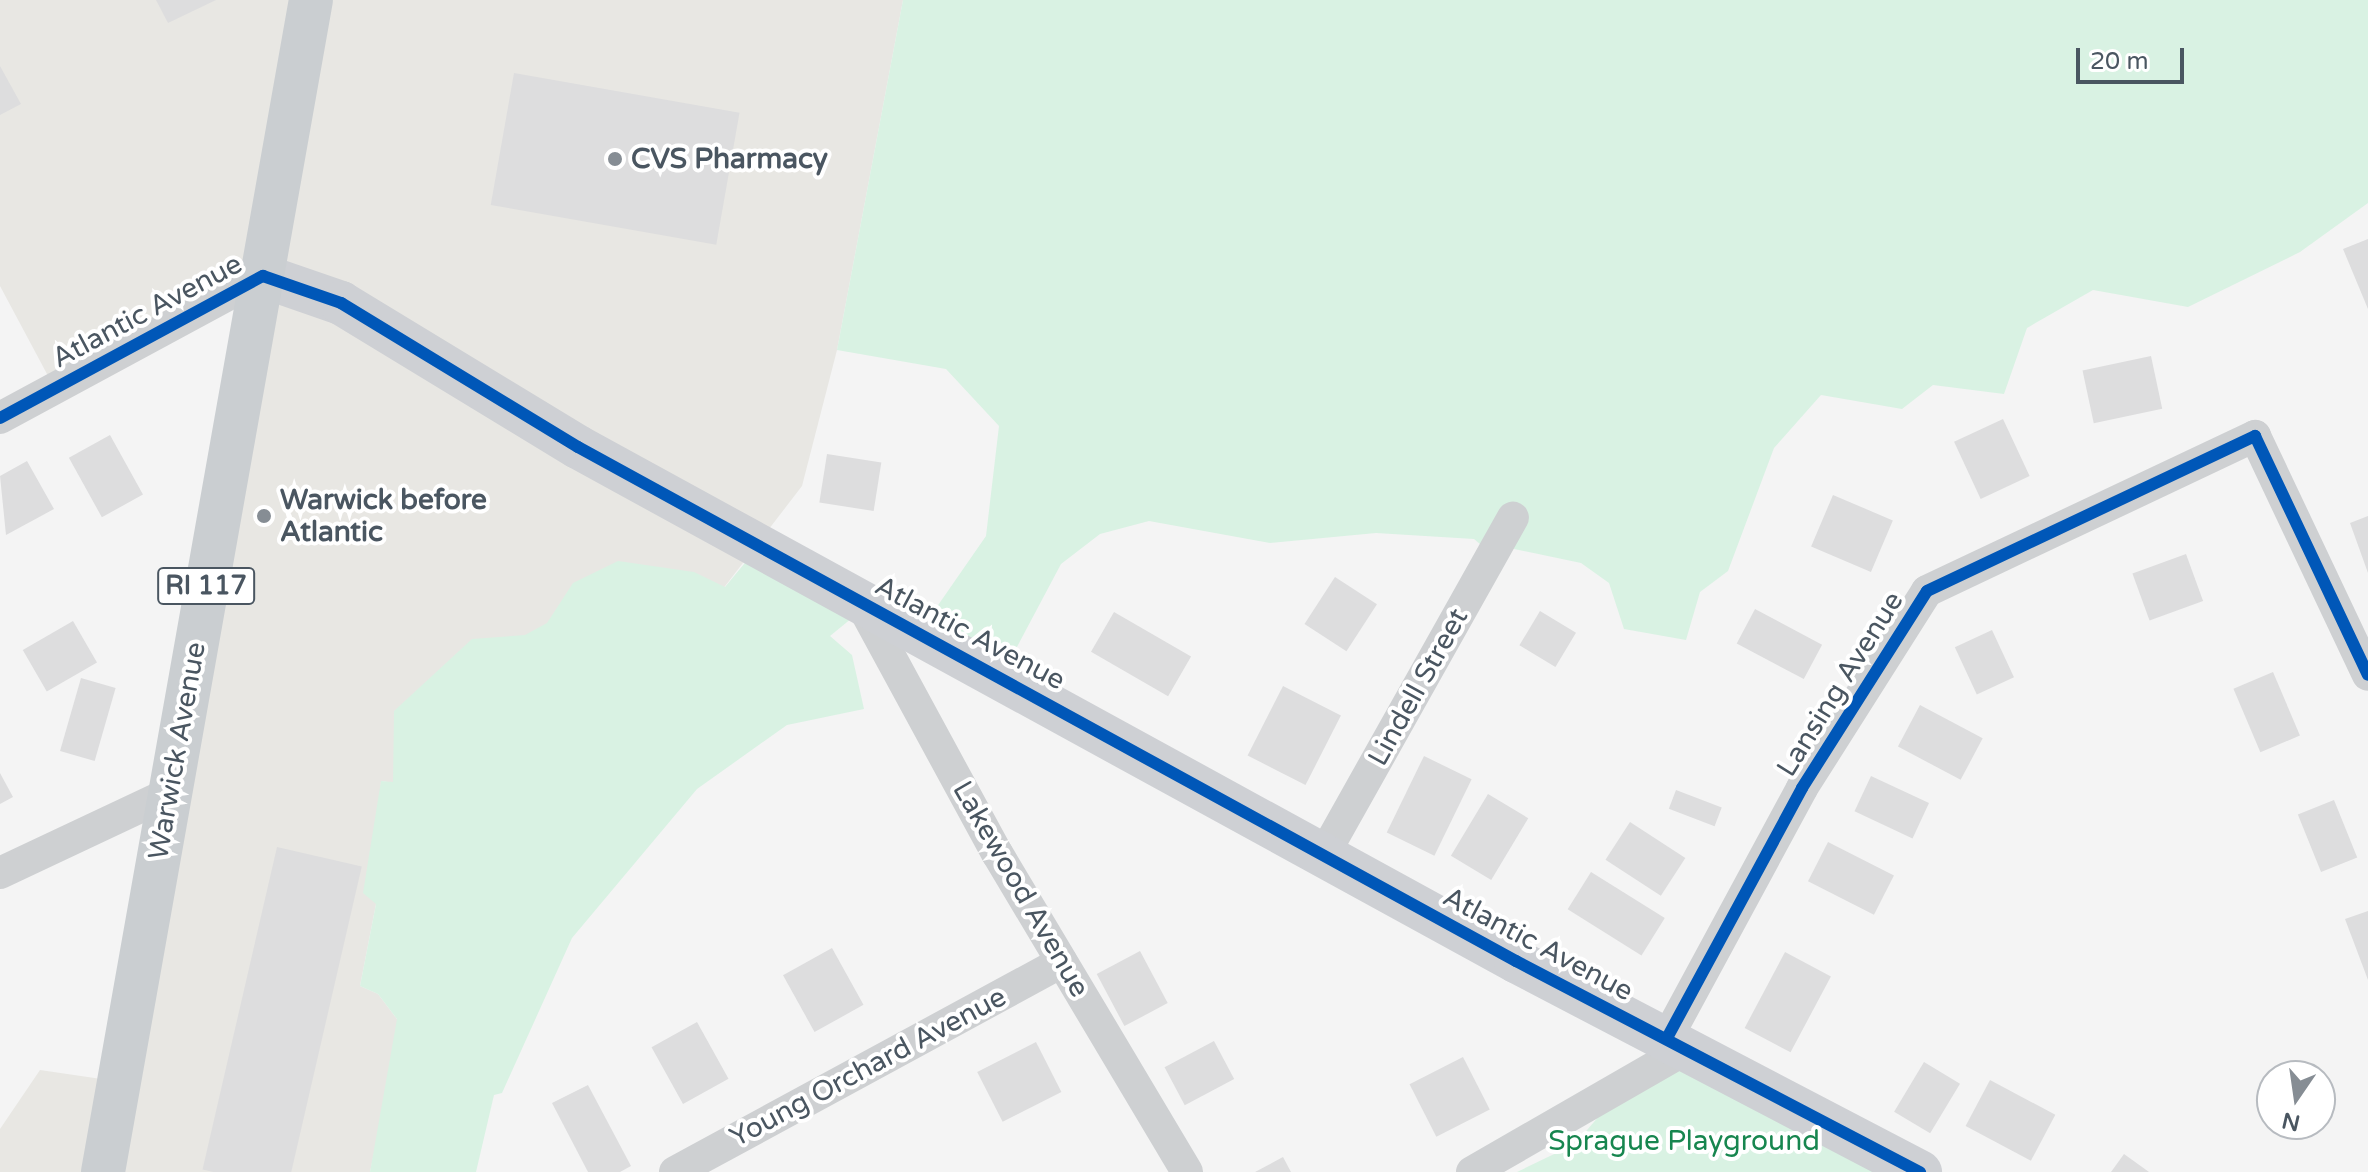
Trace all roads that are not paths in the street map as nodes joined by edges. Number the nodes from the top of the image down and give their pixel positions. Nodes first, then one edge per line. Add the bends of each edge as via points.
1 (311, 0) edge
2 (263, 276) junction
3 (0, 418) edge
4 (1513, 518) dead end
5 (861, 603) junction
6 (2368, 675) edge
7 (172, 792) junction
8 (1323, 856) junction
9 (0, 873) edge
10 (1062, 962) junction
11 (1678, 1043) junction
12 (103, 1172) edge
13 (675, 1172) edge
14 (1187, 1172) edge
15 (1472, 1172) edge
16 (1920, 1172) edge

1 - 2 main road, Warwick Avenue / RI 117
2 - 3 street, Atlantic Avenue
2 - 5 street, Atlantic Avenue via 341,303 578,447
2 - 7 main road, Warwick Avenue / RI 117
4 - 8 street, Lindell Street
5 - 8 street, Atlantic Avenue
5 - 10 street, Lakewood Avenue
6 - 11 street, Lansing Avenue via 2255,436 1927,591 1802,788
7 - 9 street
7 - 12 main road, Warwick Avenue / RI 117
8 - 11 street, Atlantic Avenue
10 - 13 street, Young Orchard Avenue
10 - 14 street, Lakewood Avenue
11 - 15 street
11 - 16 street, Atlantic Avenue

